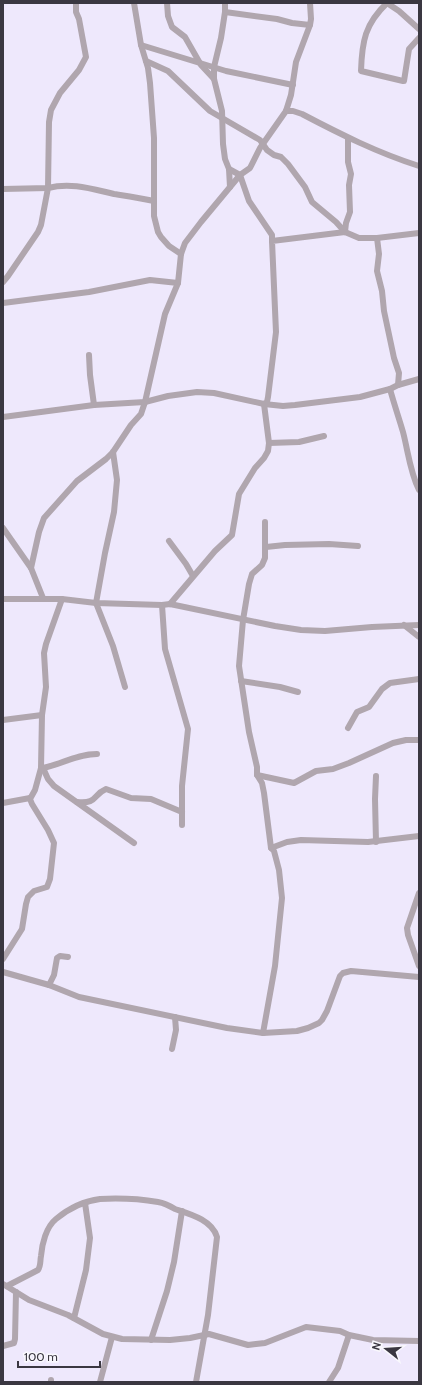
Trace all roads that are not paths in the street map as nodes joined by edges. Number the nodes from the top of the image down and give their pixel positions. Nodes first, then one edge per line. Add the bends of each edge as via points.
1 (76, 3) edge
2 (134, 3) edge
3 (167, 3) edge
4 (224, 3) edge
5 (310, 3) edge
6 (387, 3) edge
7 (225, 12) junction
8 (310, 25) junction
9 (419, 29) edge
10 (419, 38) edge
11 (141, 45) junction
12 (146, 61) junction
13 (200, 62) junction
14 (214, 67) junction
15 (214, 79) junction
16 (293, 85) junction
17 (286, 110) junction
18 (223, 119) junction
19 (348, 138) junction
20 (264, 144) junction
21 (419, 166) edge
22 (228, 169) junction
23 (240, 175) junction
24 (230, 187) junction
25 (48, 188) junction
26 (3, 189) edge
27 (154, 200) junction
28 (345, 232) junction
29 (419, 233) edge
30 (377, 238) junction
31 (272, 241) junction
32 (181, 254) junction
33 (3, 282) edge
34 (178, 283) junction
35 (3, 303) edge
36 (89, 355) dead end
37 (419, 379) edge
38 (398, 385) junction
39 (390, 389) junction
40 (146, 402) junction
41 (264, 404) junction
42 (94, 406) junction
43 (3, 417) edge
44 (324, 436) dead end
45 (270, 443) junction
46 (113, 452) junction
47 (419, 490) edge
48 (265, 522) dead end
49 (3, 528) edge
50 (169, 542) dead end
51 (358, 546) dead end
52 (266, 547) junction
53 (31, 568) junction
54 (193, 576) junction
55 (43, 598) junction
56 (3, 599) edge
57 (62, 599) junction
58 (96, 603) junction
59 (170, 604) junction
60 (162, 605) junction
61 (243, 620) junction
62 (404, 625) junction
63 (419, 625) edge
64 (419, 637) edge
65 (419, 679) edge
66 (241, 681) junction
67 (125, 687) dead end
68 (298, 692) dead end
69 (42, 715) junction
70 (3, 720) edge
71 (348, 728) dead end
72 (419, 740) edge
73 (96, 754) dead end
74 (42, 768) junction
75 (257, 775) junction
76 (376, 776) dead end
77 (30, 798) junction
78 (76, 802) junction
79 (3, 803) edge
80 (182, 812) junction
81 (182, 825) dead end
82 (419, 836) edge
83 (376, 842) junction
84 (134, 843) dead end
85 (271, 848) junction
86 (419, 893) edge
87 (68, 957) dead end
88 (3, 959) edge
89 (419, 966) edge
90 (3, 972) edge
91 (419, 977) edge
92 (49, 985) junction
93 (175, 1017) junction
94 (262, 1034) junction
95 (172, 1050) dead end
96 (85, 1203) junction
97 (182, 1211) junction
98 (5, 1285) edge
99 (16, 1292) junction
100 (74, 1318) junction
101 (204, 1334) junction
102 (349, 1335) junction
103 (112, 1337) junction
104 (151, 1340) junction
105 (419, 1341) edge
106 (3, 1346) edge
107 (100, 1382) edge
108 (196, 1382) edge
109 (329, 1382) edge

1 - 25 street via 86,57 60,93 52,110 49,122
2 - 11 street
3 - 13 street via 172,27 185,37
4 - 7 street
5 - 8 street
6 - 9 street
6 - 10 street via 374,16 368,27 361,71 403,82 409,50
7 - 8 street
7 - 14 street
8 - 16 street via 296,62
11 - 12 street
11 - 13 street
12 - 18 street via 168,71 210,111
12 - 27 street via 154,138
13 - 14 street
13 - 15 street
14 - 15 street
14 - 16 street
15 - 18 street
16 - 17 street
17 - 19 street via 302,114
17 - 20 street
18 - 20 street
18 - 22 street via 223,144
19 - 21 street
19 - 28 street via 351,174 350,212
20 - 23 street via 250,168
20 - 28 street via 270,153 288,164 312,202
22 - 23 street
22 - 24 street
23 - 24 street
23 - 31 street via 249,201 272,235
24 - 32 street via 189,236
25 - 26 street
25 - 27 street via 84,187
25 - 33 street via 44,218 38,232
27 - 32 street via 158,232 164,242
28 - 30 street via 359,238
28 - 31 street
29 - 30 street
30 - 38 street via 377,272 399,373
31 - 41 street via 276,332 268,397
32 - 34 street
34 - 35 street via 150,280 89,292
34 - 40 street via 165,314
36 - 42 street
37 - 38 street
38 - 39 street
39 - 41 street via 295,405
39 - 47 street
40 - 41 street via 197,392 214,393
40 - 42 street
40 - 46 street via 141,414
41 - 45 street
42 - 43 street
44 - 45 street via 299,442
45 - 54 street via 264,458 239,494 232,535
46 - 53 street via 77,481 44,518
46 - 58 street via 117,480 114,512
48 - 52 street
49 - 53 street
50 - 54 street
51 - 52 street via 329,544
52 - 61 street via 262,565 250,579
53 - 55 street
54 - 59 street
55 - 56 street
55 - 57 street
57 - 58 street
57 - 69 street via 44,653 46,686
58 - 60 street
58 - 67 street
59 - 60 street
59 - 61 street
60 - 80 street via 164,640 188,729
61 - 62 street via 325,631
61 - 66 street via 239,666
62 - 63 street
62 - 64 street
65 - 71 street via 386,685 369,707 356,713
66 - 68 street
66 - 75 street
69 - 70 street
69 - 74 street
72 - 75 street via 393,743 333,769 316,771 294,783
73 - 74 street via 81,755
74 - 77 street via 35,792
74 - 78 street via 54,786
75 - 85 street via 262,782
76 - 83 street
77 - 79 street
77 - 88 street via 54,843 50,880 47,887 34,890 28,896 22,929
78 - 80 street via 92,801 106,789 131,798 151,799
78 - 84 street
80 - 81 street
82 - 83 street
83 - 85 street via 301,840
85 - 94 street via 279,870 282,898 275,966
86 - 89 street via 406,928
87 - 92 street via 57,958
90 - 92 street
91 - 94 street via 347,972 339,978 328,1012 319,1023 297,1031
92 - 93 street via 79,997
93 - 94 street
93 - 95 street via 176,1030
96 - 97 street via 100,1200 136,1200 160,1203
96 - 98 street via 71,1209 52,1223 42,1248 38,1270
96 - 100 street via 89,1244 86,1270
97 - 101 street via 205,1222 217,1236
97 - 104 street via 173,1267
98 - 99 street
99 - 100 street
99 - 106 street via 15,1339 14,1343
100 - 103 street
101 - 102 street via 248,1345 265,1343 304,1327 333,1330
101 - 104 street via 181,1339
101 - 108 street
102 - 105 street via 373,1340
102 - 109 street via 338,1368
103 - 104 street
103 - 107 street

